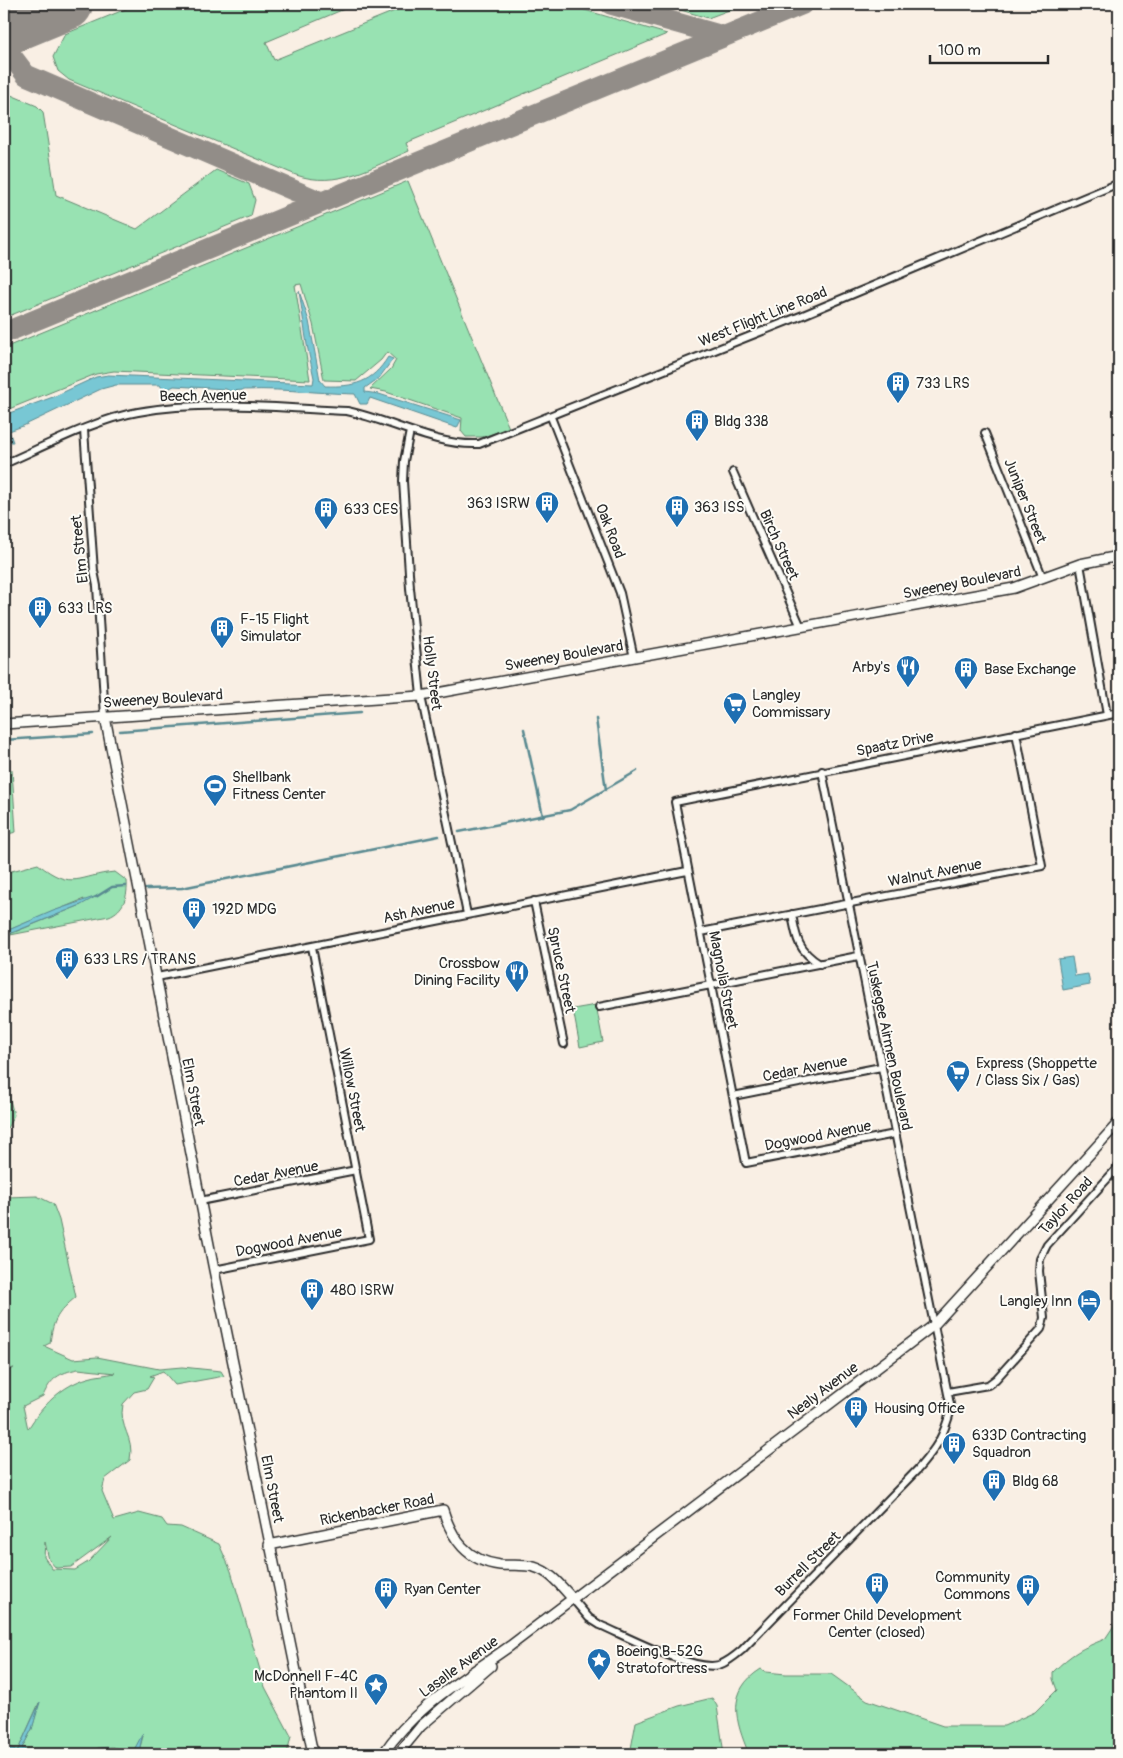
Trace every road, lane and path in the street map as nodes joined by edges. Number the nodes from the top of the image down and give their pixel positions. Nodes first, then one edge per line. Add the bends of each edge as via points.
1 (1119, 183) edge
2 (551, 416) junction
3 (84, 430) junction
4 (410, 431) junction
5 (985, 433) dead end
6 (4, 464) edge
7 (733, 472) dead end
8 (1119, 556) edge
9 (1080, 564) junction
10 (1043, 578) junction
11 (801, 627) junction
12 (634, 658) junction
13 (421, 696) junction
14 (1119, 714) edge
15 (1107, 715) junction
16 (105, 717) junction
17 (4, 724) edge
18 (1016, 733) junction
19 (822, 771) junction
20 (675, 802) joint
21 (688, 871) junction
22 (534, 901) junction
23 (847, 903) junction
24 (467, 914) junction
25 (792, 914) junction
26 (701, 932) junction
27 (312, 947) junction
28 (858, 956) junction
29 (820, 964) junction
30 (156, 977) junction
31 (712, 985) junction
32 (599, 1007) dead end
33 (564, 1044) dead end
34 (881, 1067) junction
35 (733, 1096) junction
36 (1119, 1122) edge
37 (894, 1134) junction
38 (746, 1163) joint
39 (1119, 1166) edge
40 (356, 1170) junction
41 (200, 1201) junction
42 (369, 1239) joint
43 (214, 1270) junction
44 (934, 1325) junction
45 (948, 1392) junction
46 (269, 1545) junction
47 (572, 1598) junction
48 (510, 1646) junction
49 (313, 1754) edge
50 (383, 1754) edge
51 (398, 1754) edge

1 - 2 street, West Flight Line Road
2 - 4 street, West Flight Line Road via 479,444 462,444
2 - 12 street, Oak Road via 620,593
3 - 4 street, Beech Avenue via 136,412 224,407 346,411 388,421
3 - 6 street, Beech Avenue
3 - 16 street, Elm Street via 94,571 98,586
4 - 13 street, Holly Street via 403,481
5 - 10 street, Juniper Street
7 - 11 street, Birch Street
8 - 9 main road, Sweeney Boulevard
9 - 10 main road, Sweeney Boulevard
9 - 15 street
10 - 11 main road, Sweeney Boulevard via 1014,588
11 - 12 main road, Sweeney Boulevard
12 - 13 main road, Sweeney Boulevard
13 - 16 main road, Sweeney Boulevard
13 - 24 street, Holly Street
14 - 15 street, Spaatz Drive
15 - 18 street, Spaatz Drive
16 - 17 main road, Sweeney Boulevard
16 - 30 main road, Elm Street
18 - 19 street, Spaatz Drive
18 - 23 street, Walnut Avenue via 1042,866
19 - 20 street, Spaatz Drive
19 - 23 street, Tuskegee Airmen Boulevard
20 - 21 street, Magnolia Street
21 - 22 street, Ash Avenue
21 - 26 street, Magnolia Street
22 - 24 street, Ash Avenue
22 - 33 street, Spruce Street
23 - 25 street, Walnut Avenue
23 - 28 street, Tuskegee Airmen Boulevard
24 - 27 street, Ash Avenue
25 - 26 street, Walnut Avenue
25 - 29 street via 801,949
26 - 31 street, Magnolia Street
27 - 30 street, Ash Avenue
27 - 40 street, Willow Street
28 - 29 street
28 - 34 street, Tuskegee Airmen Boulevard
29 - 31 street
30 - 41 main road, Elm Street
31 - 32 street
31 - 35 street, Magnolia Street
34 - 35 street, Cedar Avenue
34 - 37 street, Tuskegee Airmen Boulevard
35 - 38 street, Magnolia Street
36 - 44 main road, Nealy Avenue
37 - 38 street, Dogwood Avenue
37 - 44 street, Tuskegee Airmen Boulevard
39 - 45 street, Taylor Road via 1047,1245 1040,1259 1044,1318 1041,1329 988,1385
40 - 41 street, Cedar Avenue
40 - 42 street, Willow Street
41 - 43 main road, Elm Street
42 - 43 street, Dogwood Avenue
43 - 46 main road, Elm Street
44 - 45 street, Burrell Street
44 - 47 main road, Nealy Avenue
45 - 47 street, Burrell Street via 952,1409 939,1444 731,1660 711,1666 686,1662 593,1621
46 - 47 main road, Rickenbacker Road via 442,1510 449,1530 472,1556 486,1562 535,1567 553,1577
46 - 49 main road, Elm Street
47 - 48 main road, Nealy Avenue
48 - 50 main road, Lasalle Avenue via 420,1712
48 - 51 main road, Lasalle Avenue via 421,1726

